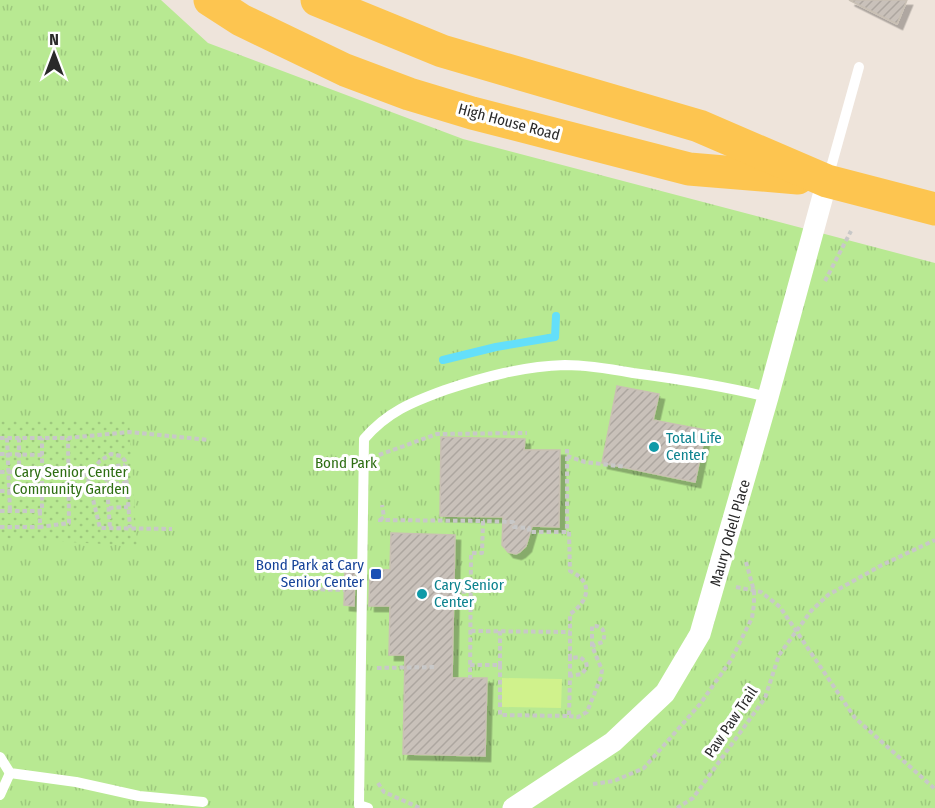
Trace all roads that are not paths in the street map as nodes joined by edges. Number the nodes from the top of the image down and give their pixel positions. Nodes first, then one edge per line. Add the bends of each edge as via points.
1 (210, 0) edge
2 (317, 0) edge
3 (859, 67) dead end
4 (827, 181) junction
5 (935, 209) edge
6 (768, 397) junction
7 (0, 757) edge
8 (10, 773) junction
9 (0, 795) edge
10 (203, 802) dead end
11 (368, 808) edge
12 (513, 808) edge

1 - 4 main road, High House Road via 241,20 345,70 472,113 689,168
2 - 4 main road, High House Road via 442,51 699,126
3 - 4 lane
4 - 5 main road, High House Road
4 - 6 street, Maury Odell Place
6 - 11 lane via 712,383 564,365 503,372 420,399 389,414 364,439 359,804
6 - 12 street, Maury Odell Place via 700,634 665,693 613,742
7 - 8 lane
8 - 9 lane
8 - 10 lane via 139,796

